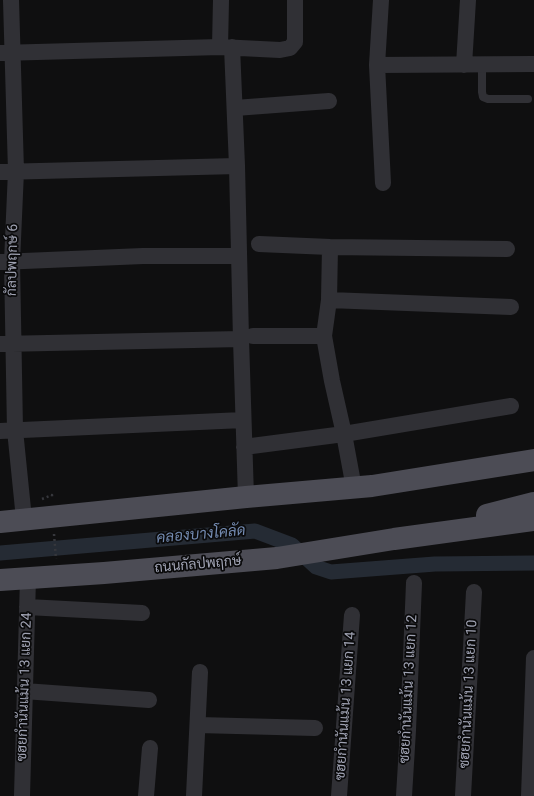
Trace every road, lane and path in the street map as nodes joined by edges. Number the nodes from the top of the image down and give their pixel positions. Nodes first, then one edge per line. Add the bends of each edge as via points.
1 (10, 0) edge
2 (221, 0) edge
3 (295, 0) edge
4 (381, 0) edge
5 (468, 0) edge
6 (226, 47) junction
7 (6, 52) edge
8 (534, 64) edge
9 (377, 65) junction
10 (464, 65) junction
11 (482, 65) junction
12 (528, 99) dead end
13 (329, 101) dead end
14 (235, 108) junction
15 (237, 166) junction
16 (16, 171) junction
17 (0, 172) edge
18 (383, 184) dead end
19 (258, 244) dead end
20 (330, 246) junction
21 (507, 249) dead end
22 (239, 256) junction
23 (6, 262) edge
24 (329, 300) junction
25 (511, 307) dead end
26 (324, 336) junction
27 (247, 337) junction
28 (7, 343) edge
29 (511, 406) dead end
30 (243, 420) junction
31 (8, 430) edge
32 (344, 434) junction
33 (244, 447) junction
34 (534, 460) edge
35 (534, 475) edge
36 (363, 487) junction
37 (52, 494) dead end
38 (246, 497) junction
39 (52, 502) dead end
40 (534, 503) edge
41 (24, 519) junction
42 (534, 520) edge
43 (0, 522) edge
44 (54, 533) dead end
45 (394, 540) junction
46 (56, 564) dead end
47 (28, 578) junction
48 (0, 580) edge
49 (414, 583) dead end
50 (474, 592) dead end
51 (27, 607) junction
52 (142, 613) dead end
53 (352, 615) dead end
54 (534, 658) edge
55 (200, 672) dead end
56 (24, 691) junction
57 (149, 700) dead end
58 (198, 725) junction
59 (315, 728) dead end
60 (150, 748) dead end
61 (22, 796) edge
62 (146, 796) edge
63 (194, 796) edge
64 (340, 796) edge
65 (404, 796) edge
66 (463, 796) edge
67 (529, 796) edge

1 - 7 street, กัลปพฤกษ์ 6
2 - 6 street
3 - 6 street via 295,42 290,48 280,50
4 - 9 street
5 - 10 street
6 - 7 street
6 - 14 street
7 - 16 street, กัลปพฤกษ์ 6
8 - 11 street
9 - 10 street
9 - 18 street
10 - 11 street
11 - 12 lane via 483,97
13 - 14 street
14 - 15 street
15 - 16 street
15 - 22 street
16 - 17 street
16 - 23 street, กัลปพฤกษ์ 6
19 - 20 street
20 - 21 street
20 - 24 street
22 - 23 street
22 - 27 street
23 - 28 street, กัลปพฤกษ์ 6
24 - 25 street
24 - 26 street
26 - 27 street
26 - 32 street
27 - 28 street
27 - 30 street
28 - 31 street, กัลปพฤกษ์ 6
29 - 32 street
30 - 31 street
30 - 33 street
31 - 41 street, กัลปพฤกษ์ 6
32 - 33 street
32 - 36 street
33 - 38 street
34 - 36 main road
35 - 36 main road
36 - 38 main road
37 - 39 path
38 - 41 main road
40 - 45 main road, ถนนกัลปพฤกษ์
41 - 43 main road
42 - 45 main road, ถนนกัลปพฤกษ์
44 - 46 path
45 - 47 main road, ถนนกัลปพฤกษ์ via 277,558
47 - 48 main road, ถนนกัลปพฤกษ์
47 - 51 street, ซฮยกำนันแม้น 13 แยก 24
49 - 65 street, ซฮยกำนันแม้น 13 แยก 12
50 - 66 street, ซฮยกำนันแม้น 13 แยก 10
51 - 52 street
51 - 56 street, ซฮยกำนันแม้น 13 แยก 24
53 - 64 street, ซฮยกำนันแม้น 13 แยก 14
54 - 67 street
55 - 58 street
56 - 57 street
56 - 61 street, ซฮยกำนันแม้น 13 แยก 24
58 - 59 street
58 - 63 street
60 - 62 street

